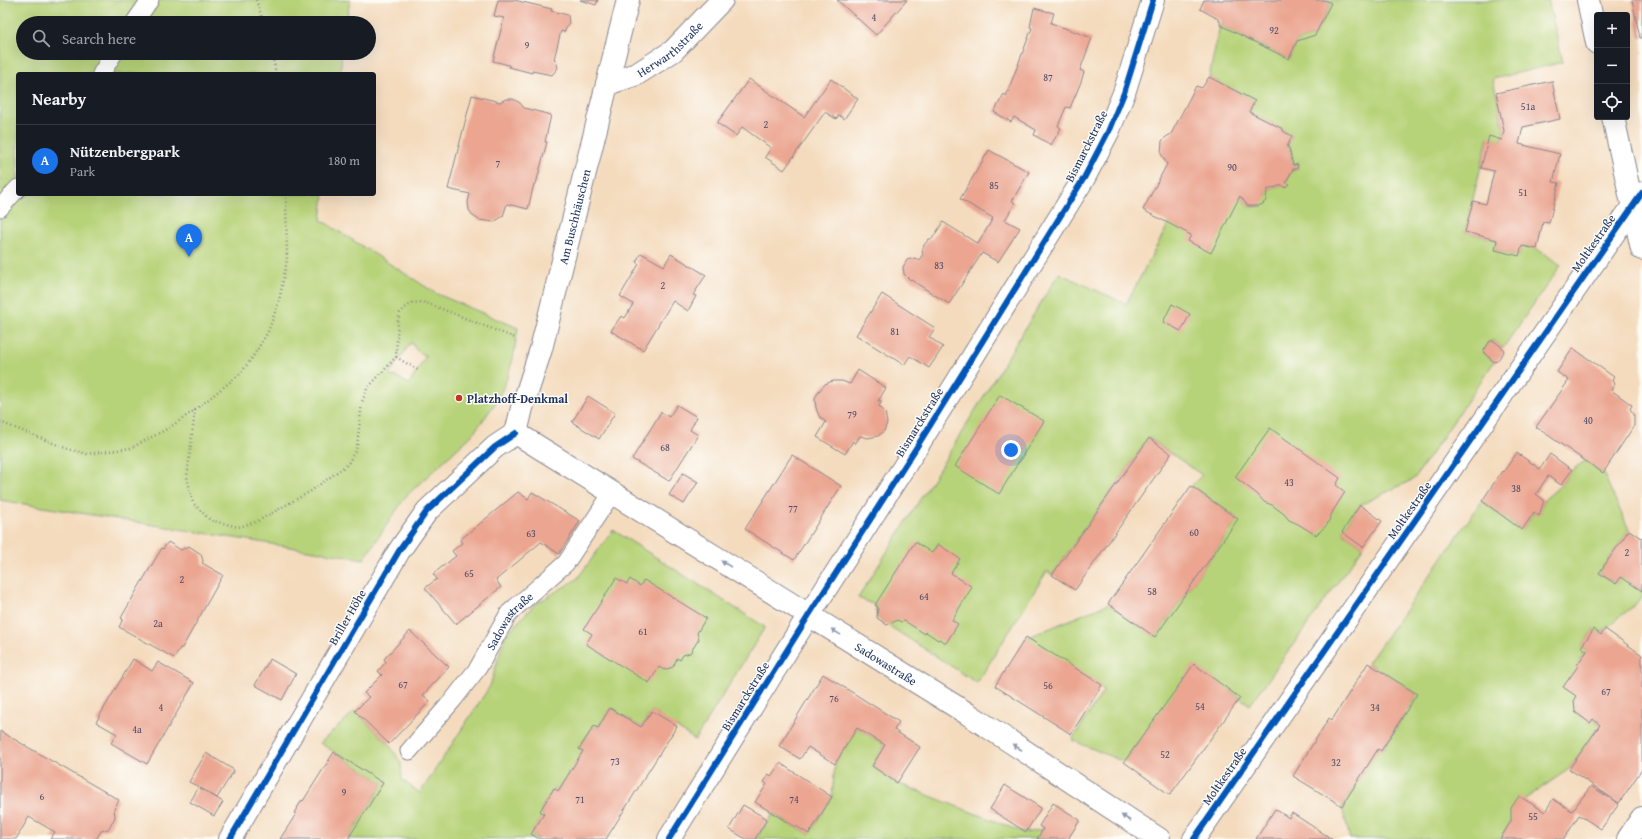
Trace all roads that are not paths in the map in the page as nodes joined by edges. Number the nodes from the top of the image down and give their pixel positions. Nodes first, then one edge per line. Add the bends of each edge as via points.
1 (150, 0) edge
2 (628, 0) edge
3 (722, 0) edge
4 (1153, 0) edge
5 (1588, 0) edge
6 (139, 16) edge
7 (1594, 29) edge
8 (110, 60) edge
9 (103, 72) edge
10 (607, 84) junction
11 (1614, 120) edge
12 (16, 190) edge
13 (1637, 199) edge
14 (0, 208) edge
15 (1642, 249) edge
16 (516, 433) junction
17 (612, 493) junction
18 (809, 615) junction
19 (409, 752) dead end
20 (1642, 818) edge
21 (230, 839) edge
22 (669, 839) edge
23 (1159, 839) edge
24 (1194, 839) edge
25 (1628, 839) edge

1 - 6 lane
2 - 10 street, Am Buschhäuschen
3 - 10 street, Herwarthstraße via 674,51 637,74
4 - 18 street, Bismarckstraße via 1124,93 1108,132 1084,178
5 - 7 street
8 - 9 lane
10 - 16 street, Am Buschhäuschen via 541,349
11 - 13 street
12 - 14 lane
13 - 15 street
13 - 24 street, Moltkestraße
16 - 17 street, Sadowastraße
16 - 21 street, Briller Höhe via 495,447 427,511 399,551
18 -> 17 street, Sadowastraße
17 - 19 lane, Sadowastraße via 566,563 509,613 478,668
18 - 22 street, Bismarckstraße
23 -> 18 street, Sadowastraße via 968,714
20 - 25 street

